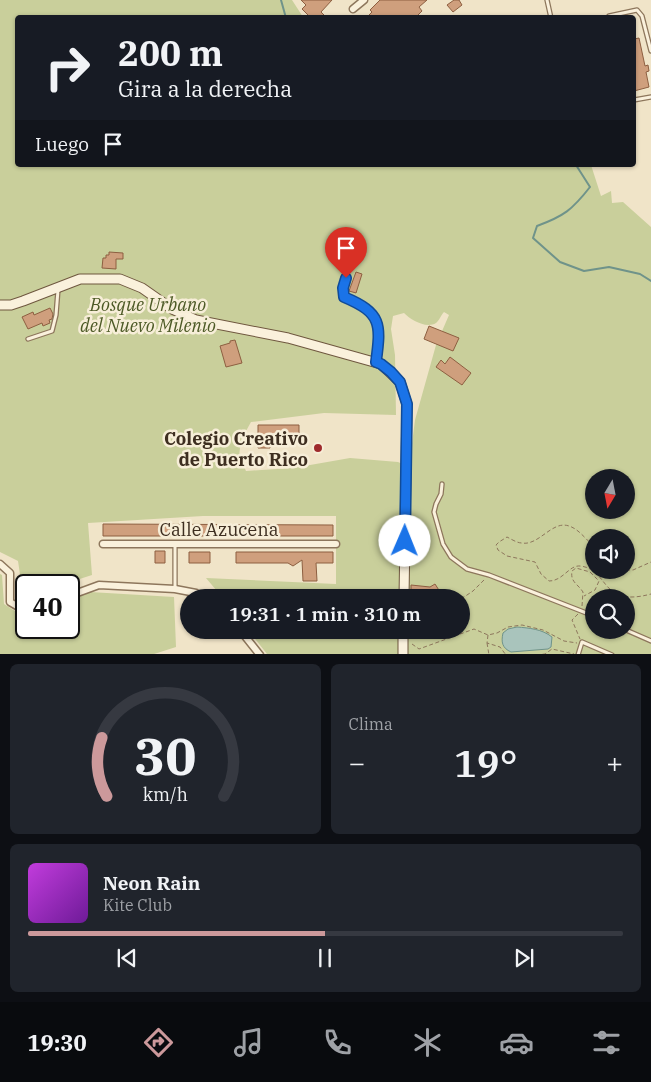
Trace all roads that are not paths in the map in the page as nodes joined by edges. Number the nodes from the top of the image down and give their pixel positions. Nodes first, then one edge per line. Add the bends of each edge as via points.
1 (364, 0) edge
2 (547, 0) edge
3 (353, 9) dead end
4 (550, 15) edge
5 (614, 15) edge
6 (651, 51) edge
7 (651, 97) edge
8 (636, 100) edge
9 (346, 278) dead end
10 (58, 287) junction
11 (0, 305) edge
12 (28, 339) dead end
13 (376, 362) junction
14 (442, 484) dead end
15 (175, 544) junction
16 (336, 544) dead end
17 (108, 546) dead end
18 (0, 564) edge
19 (175, 589) junction
20 (404, 589) edge
21 (180, 590) edge
22 (80, 592) edge
23 (15, 605) edge
24 (585, 612) edge
25 (635, 634) edge
26 (248, 639) edge
27 (403, 639) edge
28 (651, 641) edge
29 (260, 654) edge
30 (403, 654) edge
31 (578, 654) edge
32 (612, 654) edge

1 - 3 street
2 - 4 lane
5 - 6 lane via 637,10 642,16
7 - 8 lane
9 - 13 street via 344,297 360,304 377,321 380,334
10 - 11 street via 17,303
10 - 12 lane via 52,331
10 - 13 street via 80,279 120,279 142,288 172,309 196,320 288,338
13 - 20 street via 400,382 407,404
14 - 24 lane via 434,512 443,544 451,557 467,568
15 - 16 street, Calle Azucena
15 - 17 street, Calle Azucena
15 - 19 lane
18 - 23 street via 10,573 10,602
19 - 21 street
19 - 22 street via 99,584
25 - 28 lane
26 - 29 street
27 - 30 street
31 - 32 lane via 582,642

